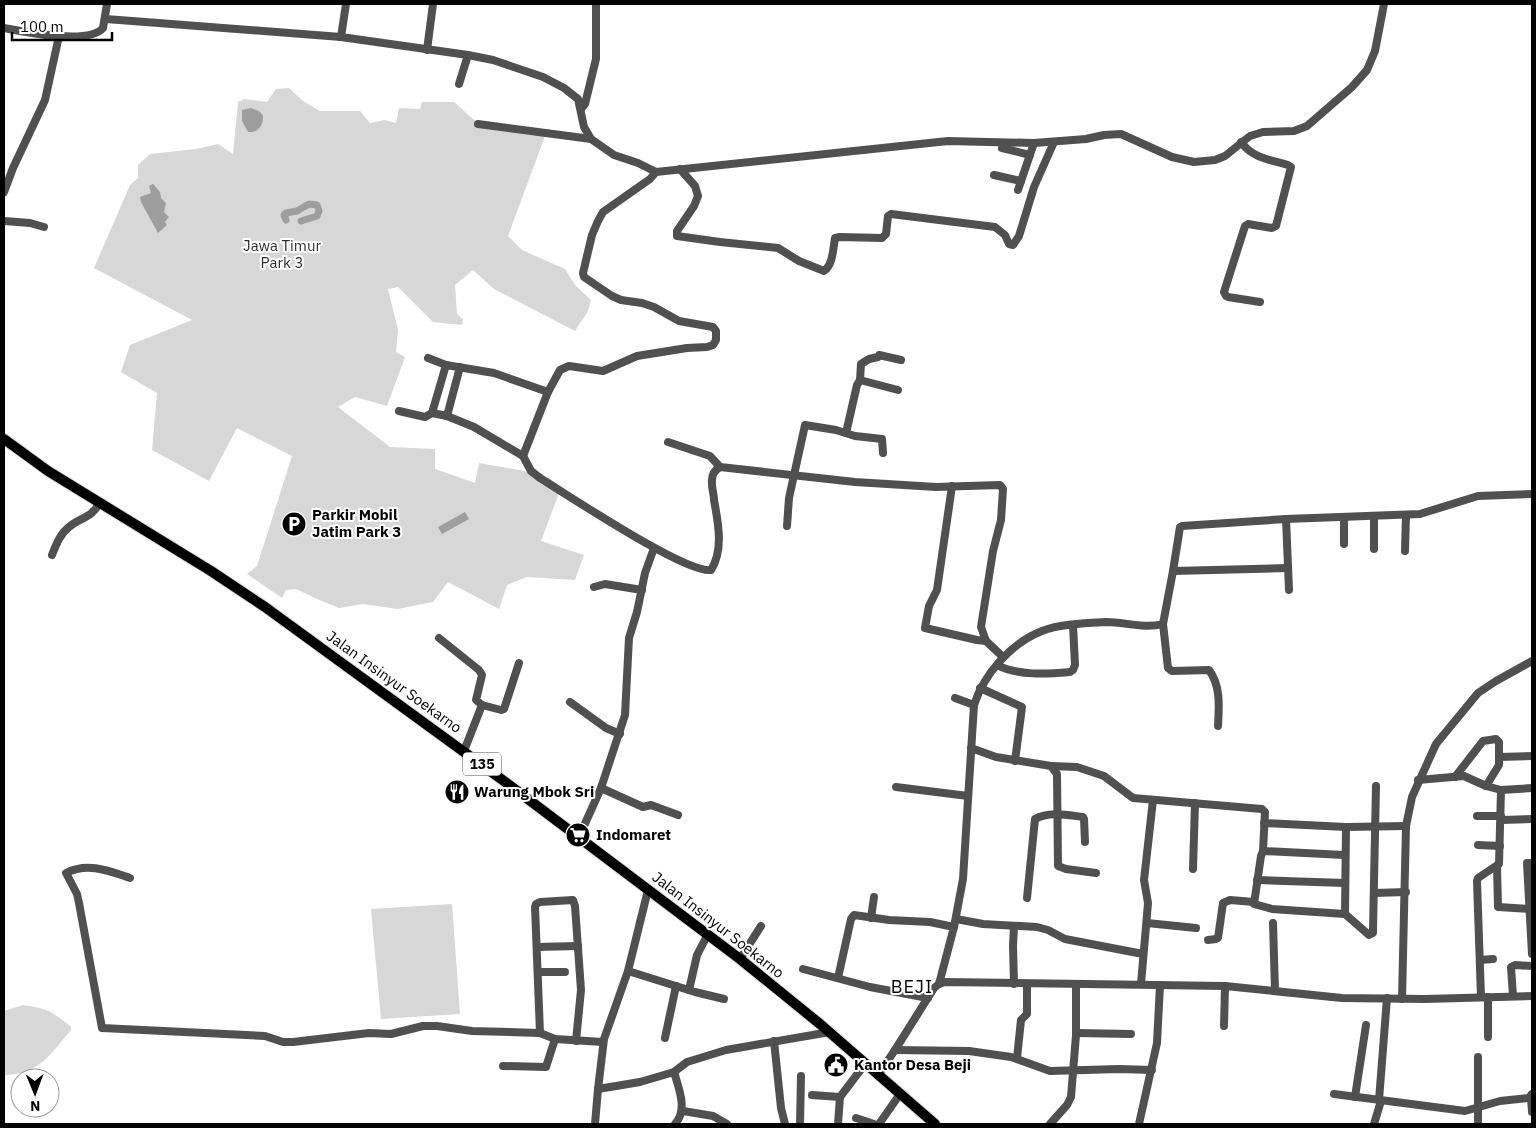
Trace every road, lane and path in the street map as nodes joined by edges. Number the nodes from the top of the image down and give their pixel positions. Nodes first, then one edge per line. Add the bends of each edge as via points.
1 (108, 4) edge
2 (346, 4) edge
3 (434, 4) edge
4 (596, 4) edge
5 (1384, 4) edge
6 (106, 19) junction
7 (4, 28) edge
8 (59, 36) junction
9 (341, 37) junction
10 (426, 50) junction
11 (468, 55) junction
12 (460, 84) dead end
13 (581, 109) junction
14 (478, 124) dead end
15 (591, 139) junction
16 (1054, 142) junction
17 (1241, 142) junction
18 (1034, 143) junction
19 (1002, 148) dead end
20 (1030, 155) junction
21 (680, 169) junction
22 (656, 172) junction
23 (994, 175) dead end
24 (1021, 181) junction
25 (1018, 190) dead end
26 (4, 192) edge
27 (4, 221) edge
28 (44, 227) dead end
29 (1260, 302) dead end
30 (428, 358) dead end
31 (901, 360) dead end
32 (446, 365) junction
33 (460, 367) junction
34 (858, 382) junction
35 (898, 390) dead end
36 (548, 392) junction
37 (399, 410) dead end
38 (432, 413) junction
39 (447, 416) junction
40 (846, 433) junction
41 (4, 439) edge
42 (668, 442) dead end
43 (883, 452) dead end
44 (523, 456) junction
45 (720, 468) junction
46 (793, 476) junction
47 (952, 486) junction
48 (1532, 494) edge
49 (100, 502) junction
50 (1406, 515) junction
51 (1374, 516) junction
52 (1344, 517) junction
53 (1286, 519) junction
54 (787, 526) dead end
55 (1344, 544) dead end
56 (654, 548) junction
57 (1374, 549) dead end
58 (1405, 551) dead end
59 (52, 555) dead end
60 (1287, 568) junction
61 (1174, 571) junction
62 (594, 587) dead end
63 (642, 590) junction
64 (1289, 590) dead end
65 (1163, 624) junction
66 (1073, 625) junction
67 (439, 638) dead end
68 (986, 640) junction
69 (1003, 657) junction
70 (1532, 661) edge
71 (519, 663) dead end
72 (997, 665) junction
73 (980, 688) junction
74 (955, 698) dead end
75 (570, 702) dead end
76 (482, 704) junction
77 (974, 705) junction
78 (1218, 726) dead end
79 (620, 734) junction
80 (971, 748) junction
81 (464, 751) junction
82 (1532, 756) edge
83 (1499, 757) junction
84 (1015, 761) junction
85 (1051, 766) junction
86 (1455, 777) junction
87 (1418, 780) junction
88 (1376, 786) dead end
89 (1486, 786) junction
90 (896, 787) dead end
91 (600, 788) junction
92 (1532, 788) edge
93 (1501, 790) junction
94 (968, 796) junction
95 (1153, 800) junction
96 (1195, 803) junction
97 (678, 815) dead end
98 (1058, 815) junction
99 (1477, 816) dead end
100 (1501, 818) junction
101 (1532, 819) edge
102 (1264, 822) junction
103 (1376, 826) junction
104 (1406, 826) junction
105 (1346, 827) junction
106 (579, 837) junction
107 (1085, 842) dead end
108 (1478, 845) dead end
109 (1500, 846) junction
110 (1263, 851) junction
111 (1344, 856) junction
112 (1532, 863) edge
113 (1497, 866) junction
114 (1193, 869) dead end
115 (1096, 873) dead end
116 (130, 878) dead end
117 (1257, 880) junction
118 (1345, 883) junction
119 (648, 890) junction
120 (1406, 892) junction
121 (1374, 893) junction
122 (874, 896) dead end
123 (1026, 898) dead end
124 (1254, 902) junction
125 (1531, 909) junction
126 (1345, 914) junction
127 (871, 918) junction
128 (956, 919) junction
129 (1147, 923) junction
130 (1273, 923) dead end
131 (761, 926) dead end
132 (1014, 926) junction
133 (954, 927) junction
134 (1196, 928) dead end
135 (708, 934) junction
136 (1208, 940) dead end
137 (578, 946) junction
138 (537, 947) junction
139 (1143, 954) junction
140 (1532, 954) edge
141 (740, 959) junction
142 (1492, 959) dead end
143 (1480, 960) junction
144 (1532, 966) edge
145 (628, 970) junction
146 (803, 970) dead end
147 (538, 972) junction
148 (565, 972) dead end
149 (838, 978) junction
150 (939, 984) junction
151 (1014, 984) junction
152 (1027, 984) junction
153 (1076, 984) junction
154 (1141, 984) junction
155 (1160, 985) junction
156 (676, 986) junction
157 (1225, 986) junction
158 (689, 990) junction
159 (1275, 991) junction
160 (1512, 996) junction
161 (1532, 996) edge
162 (1484, 997) junction
163 (928, 998) junction
164 (1387, 998) junction
165 (724, 999) dead end
166 (1402, 999) junction
167 (1366, 1025) dead end
168 (1224, 1026) dead end
169 (830, 1032) junction
170 (540, 1033) junction
171 (1076, 1033) junction
172 (1131, 1034) dead end
173 (1488, 1037) dead end
174 (665, 1038) dead end
175 (555, 1039) junction
176 (576, 1041) junction
177 (774, 1041) junction
178 (603, 1042) junction
179 (895, 1050) junction
180 (1478, 1057) dead end
181 (1017, 1058) junction
182 (865, 1064) junction
183 (503, 1066) dead end
184 (1072, 1070) junction
185 (1152, 1070) junction
186 (674, 1072) junction
187 (878, 1075) junction
188 (801, 1076) dead end
189 (598, 1089) junction
190 (900, 1094) junction
191 (1334, 1094) dead end
192 (812, 1095) dead end
193 (1531, 1096) edge
194 (1355, 1097) junction
195 (840, 1098) junction
196 (1380, 1100) junction
197 (1478, 1108) junction
198 (683, 1111) junction
199 (1532, 1112) edge
200 (856, 1118) dead end
201 (678, 1123) edge
202 (595, 1124) edge
203 (727, 1124) edge
204 (785, 1124) edge
205 (800, 1124) edge
206 (838, 1124) edge
207 (874, 1124) edge
208 (879, 1124) edge
209 (935, 1124) edge
210 (1050, 1124) edge
211 (1140, 1124) edge
212 (1374, 1124) edge
213 (1478, 1124) edge

1 - 6 street
2 - 9 street
3 - 10 street
4 - 13 street via 596,60
5 - 17 street via 1375,50 1367,70 1352,88 1307,126 1294,131 1263,132
6 - 8 street via 103,28 95,35
6 - 9 street
7 - 8 street
8 - 26 street via 45,100
9 - 10 street
10 - 11 street
11 - 12 street
11 - 13 street via 493,60 553,81 574,95
13 - 15 street via 584,127
14 - 15 street
15 - 22 street via 614,156
16 - 17 street via 1121,134 1172,157 1194,162 1225,156
16 - 18 street
16 - 21 street via 1014,245 1009,244 1005,235 995,227 891,214 882,238 835,238 830,264 824,272 778,248 677,236 676,231 698,196 695,186
17 - 29 street via 1253,154 1291,167 1276,226 1244,226 1224,292 1228,297
18 - 20 street
18 - 21 street via 948,141
19 - 20 street
20 - 24 street
21 - 22 street
22 - 36 street via 603,212 592,235 584,277 621,300 654,307 679,321 713,327 716,340 707,347 637,356 603,370 564,367 556,374
23 - 24 street
24 - 25 street
27 - 28 street
30 - 32 street
31 - 34 street via 879,355 866,360 861,364
32 - 33 street
32 - 38 street
33 - 36 street via 494,373
33 - 39 street
34 - 35 street
34 - 40 street
36 - 44 street
37 - 38 street via 425,417
38 - 39 street
39 - 44 street via 474,427
40 - 43 street via 882,439
40 - 46 street via 804,425
41 - 49 main road, Jalan Insinyur Soekarno / 135 via 48,471
42 - 45 street via 710,456
44 - 56 street via 531,471 540,478
45 - 46 street
45 - 56 street via 712,481 719,546 711,570 696,568
46 - 47 street
46 - 54 street
47 - 68 street via 998,484 1002,489 1001,520 981,627
47 - 68 street via 937,590 925,628
48 - 50 street via 1478,496 1427,513
49 - 59 street via 95,512 69,527 57,541
49 - 81 main road, Jalan Insinyur Soekarno / 135 via 265,607
50 - 51 street
50 - 58 street
51 - 52 street
51 - 57 street
52 - 53 street
52 - 55 street
53 - 60 street
53 - 61 street via 1182,526 1177,535
56 - 63 street
60 - 61 street
60 - 64 street
61 - 65 street
62 - 63 street via 605,584
63 - 79 street via 629,638 626,703
65 - 66 street via 1134,626 1107,622
65 - 78 street via 1168,668 1172,671 1209,670 1217,683
66 - 69 street via 1042,631
66 - 72 street via 1075,665 1070,672 1042,674 1004,669
67 - 76 street via 481,672 476,700
68 - 69 street
69 - 72 street
70 - 87 street via 1478,693 1436,744
71 - 76 street via 504,709
72 - 73 street
73 - 77 street
73 - 84 street via 1022,707
74 - 77 street
75 - 79 street
76 - 81 street
77 - 80 street
79 - 91 street
80 - 84 street
80 - 94 street
81 - 106 main road, Jalan Insinyur Soekarno / 135
82 - 83 street
83 - 86 street via 1498,740 1485,740
83 - 89 street via 1498,768
84 - 85 street
85 - 95 street via 1077,767 1110,780 1133,798
85 - 98 street via 1057,774
86 - 87 street
86 - 89 street via 1467,777
87 - 104 street
88 - 103 street
89 - 93 street
90 - 94 street
91 - 97 street via 643,807 651,805
91 - 106 street
92 - 93 street
93 - 100 street
94 - 128 street via 963,879
95 - 96 street
95 - 129 street via 1144,880
96 - 102 street via 1262,809 1265,812
96 - 114 street
98 - 107 street via 1083,817
98 - 115 street via 1058,866
98 - 123 street via 1035,819
99 - 100 street
100 - 101 street
100 - 109 street
102 - 105 street
102 - 110 street
103 - 104 street
103 - 105 street
103 - 121 street
104 - 120 street
105 - 111 street
106 - 119 main road, Jalan Insinyur Soekarno / 135
108 - 109 street
109 - 113 street
110 - 111 street
110 - 117 street
111 - 118 street
112 - 125 street via 1527,863
113 - 125 street via 1498,907
113 - 143 street via 1477,880
116 - 170 street via 91,868 66,873 77,894 102,1028 265,1036 283,1042 369,1033 391,1034 423,1026
117 - 118 street
117 - 124 street
118 - 126 street
119 - 135 main road, Jalan Insinyur Soekarno / 135
119 - 145 street
120 - 121 street
120 - 166 street
121 - 126 street via 1371,934
122 - 127 street
124 - 126 street via 1272,909
124 - 136 street via 1230,900 1223,903 1218,938
125 - 140 street
127 - 133 street
127 - 149 street via 854,915 851,918
128 - 132 street
128 - 133 street
129 - 134 street
129 - 139 street
130 - 159 street
131 - 141 street
132 - 139 street via 1036,927 1065,940
132 - 151 street
133 - 150 street
135 - 141 main road, Jalan Insinyur Soekarno / 135
135 - 158 street via 697,955
137 - 138 street
137 - 138 street via 573,900 536,904
137 - 176 street via 581,990
138 - 147 street
139 - 154 street
141 - 169 main road, Jalan Insinyur Soekarno / 135
142 - 143 street
143 - 162 street
144 - 160 street via 1511,967
145 - 156 street
145 - 178 street
146 - 149 street
147 - 148 street
147 - 170 street
149 - 163 street
150 - 151 street via 963,981
150 - 163 street
151 - 152 street
152 - 153 street
152 - 181 street via 1027,1014 1021,1020
153 - 154 street
153 - 171 street
154 - 155 street
155 - 157 street
155 - 185 street via 1157,1044
156 - 158 street
156 - 174 street
157 - 159 street
157 - 168 street
158 - 165 street
159 - 164 street via 1342,998
160 - 161 street
160 - 162 street
162 - 166 street
162 - 173 street
163 - 179 street
164 - 166 street
164 - 196 street
167 - 194 street
169 - 177 street
169 - 182 main road, Jalan Insinyur Soekarno / 135
170 - 175 street
171 - 172 street
171 - 184 street
175 - 176 street
175 - 183 street via 546,1067
176 - 178 street
177 - 186 street via 726,1050 687,1062
177 - 204 street
178 - 189 street
179 - 181 street via 969,1051
179 - 187 street
180 - 197 street
181 - 184 street via 1048,1071
182 - 187 main road, Jalan Insinyur Soekarno / 135
182 - 195 street
184 - 185 street
184 - 210 street via 1071,1097
185 - 211 street
186 - 189 street
186 - 198 street
187 - 190 main road, Jalan Insinyur Soekarno / 135
188 - 205 street
189 - 202 street
190 - 208 street
190 - 209 main road, Jalan Insinyur Soekarno / 135
191 - 194 street
192 - 195 street
193 - 197 street
193 - 199 street
194 - 196 street
195 - 206 street
196 - 197 street via 1460,1110
196 - 212 street
197 - 213 street
198 - 201 street
198 - 203 street via 713,1116
200 - 207 street

